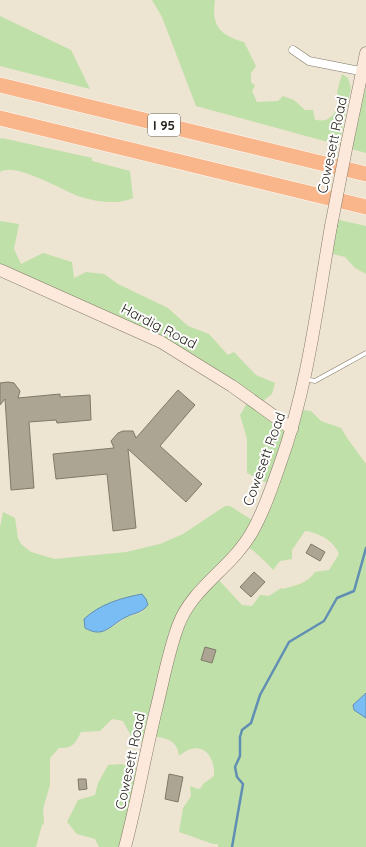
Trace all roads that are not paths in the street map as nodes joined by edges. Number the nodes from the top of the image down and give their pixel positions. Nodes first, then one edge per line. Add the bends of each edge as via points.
1 (293, 50) dead end
2 (366, 53) edge
3 (364, 72) edge
4 (0, 85) edge
5 (0, 118) edge
6 (366, 174) edge
7 (366, 207) edge
8 (0, 270) edge
9 (366, 353) edge
10 (304, 379) junction
11 (292, 429) junction
12 (126, 847) edge

1 - 3 street via 309,61
2 - 3 main road, Cowesett Road
3 - 10 main road, Cowesett Road, bridge via 347,144
4 - 6 highway, I 95
5 - 7 highway, I 95
8 - 11 main road, Hardig Road via 161,342 232,386
9 - 10 lane via 315,381
10 - 11 main road, Cowesett Road
11 - 12 main road, Cowesett Road via 268,498 252,532 235,558 195,597 178,624 149,737

